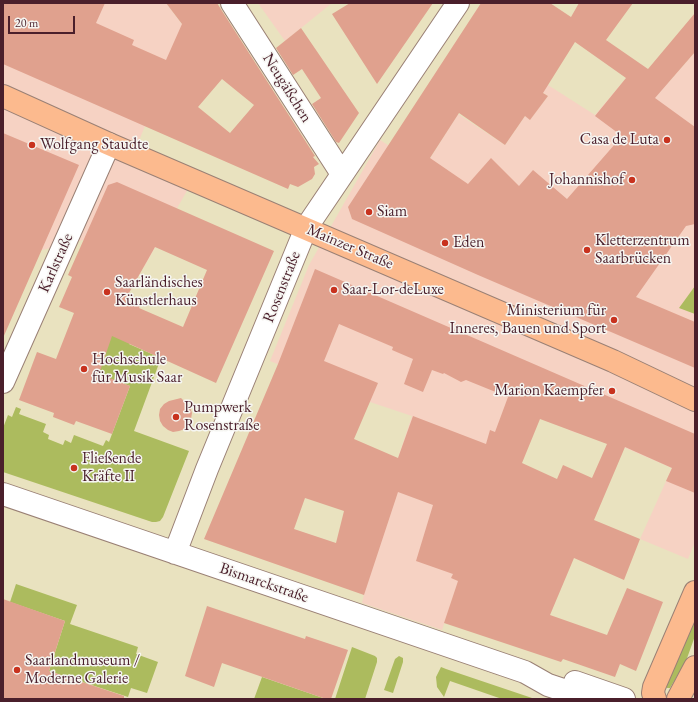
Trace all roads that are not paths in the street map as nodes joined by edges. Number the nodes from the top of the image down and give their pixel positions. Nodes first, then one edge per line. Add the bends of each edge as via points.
1 (232, 3) edge
2 (458, 3) edge
3 (3, 96) edge
4 (109, 144) junction
5 (342, 174) junction
6 (306, 228) junction
7 (3, 382) edge
8 (695, 400) edge
9 (3, 494) edge
10 (175, 553) junction
11 (695, 592) edge
12 (695, 667) edge
13 (525, 672) junction
14 (590, 699) edge
15 (624, 699) edge
16 (655, 699) edge
17 (678, 699) edge

1 - 5 street, Neugäßchen
2 - 5 street, Rosenstraße
3 - 4 main road, Mainzer Straße
4 - 6 main road, Mainzer Straße
4 - 7 street, Karlstraße
5 - 6 street, Rosenstraße
6 - 8 main road, Mainzer Straße via 613,361
6 - 10 street, Rosenstraße
9 - 10 street, Bismarckstraße
10 - 13 street, Bismarckstraße
11 - 16 main road via 654,687
12 - 17 main road
13 - 14 street, Bismarckstraße via 548,685
13 - 15 street, Bismarckstraße via 552,674

